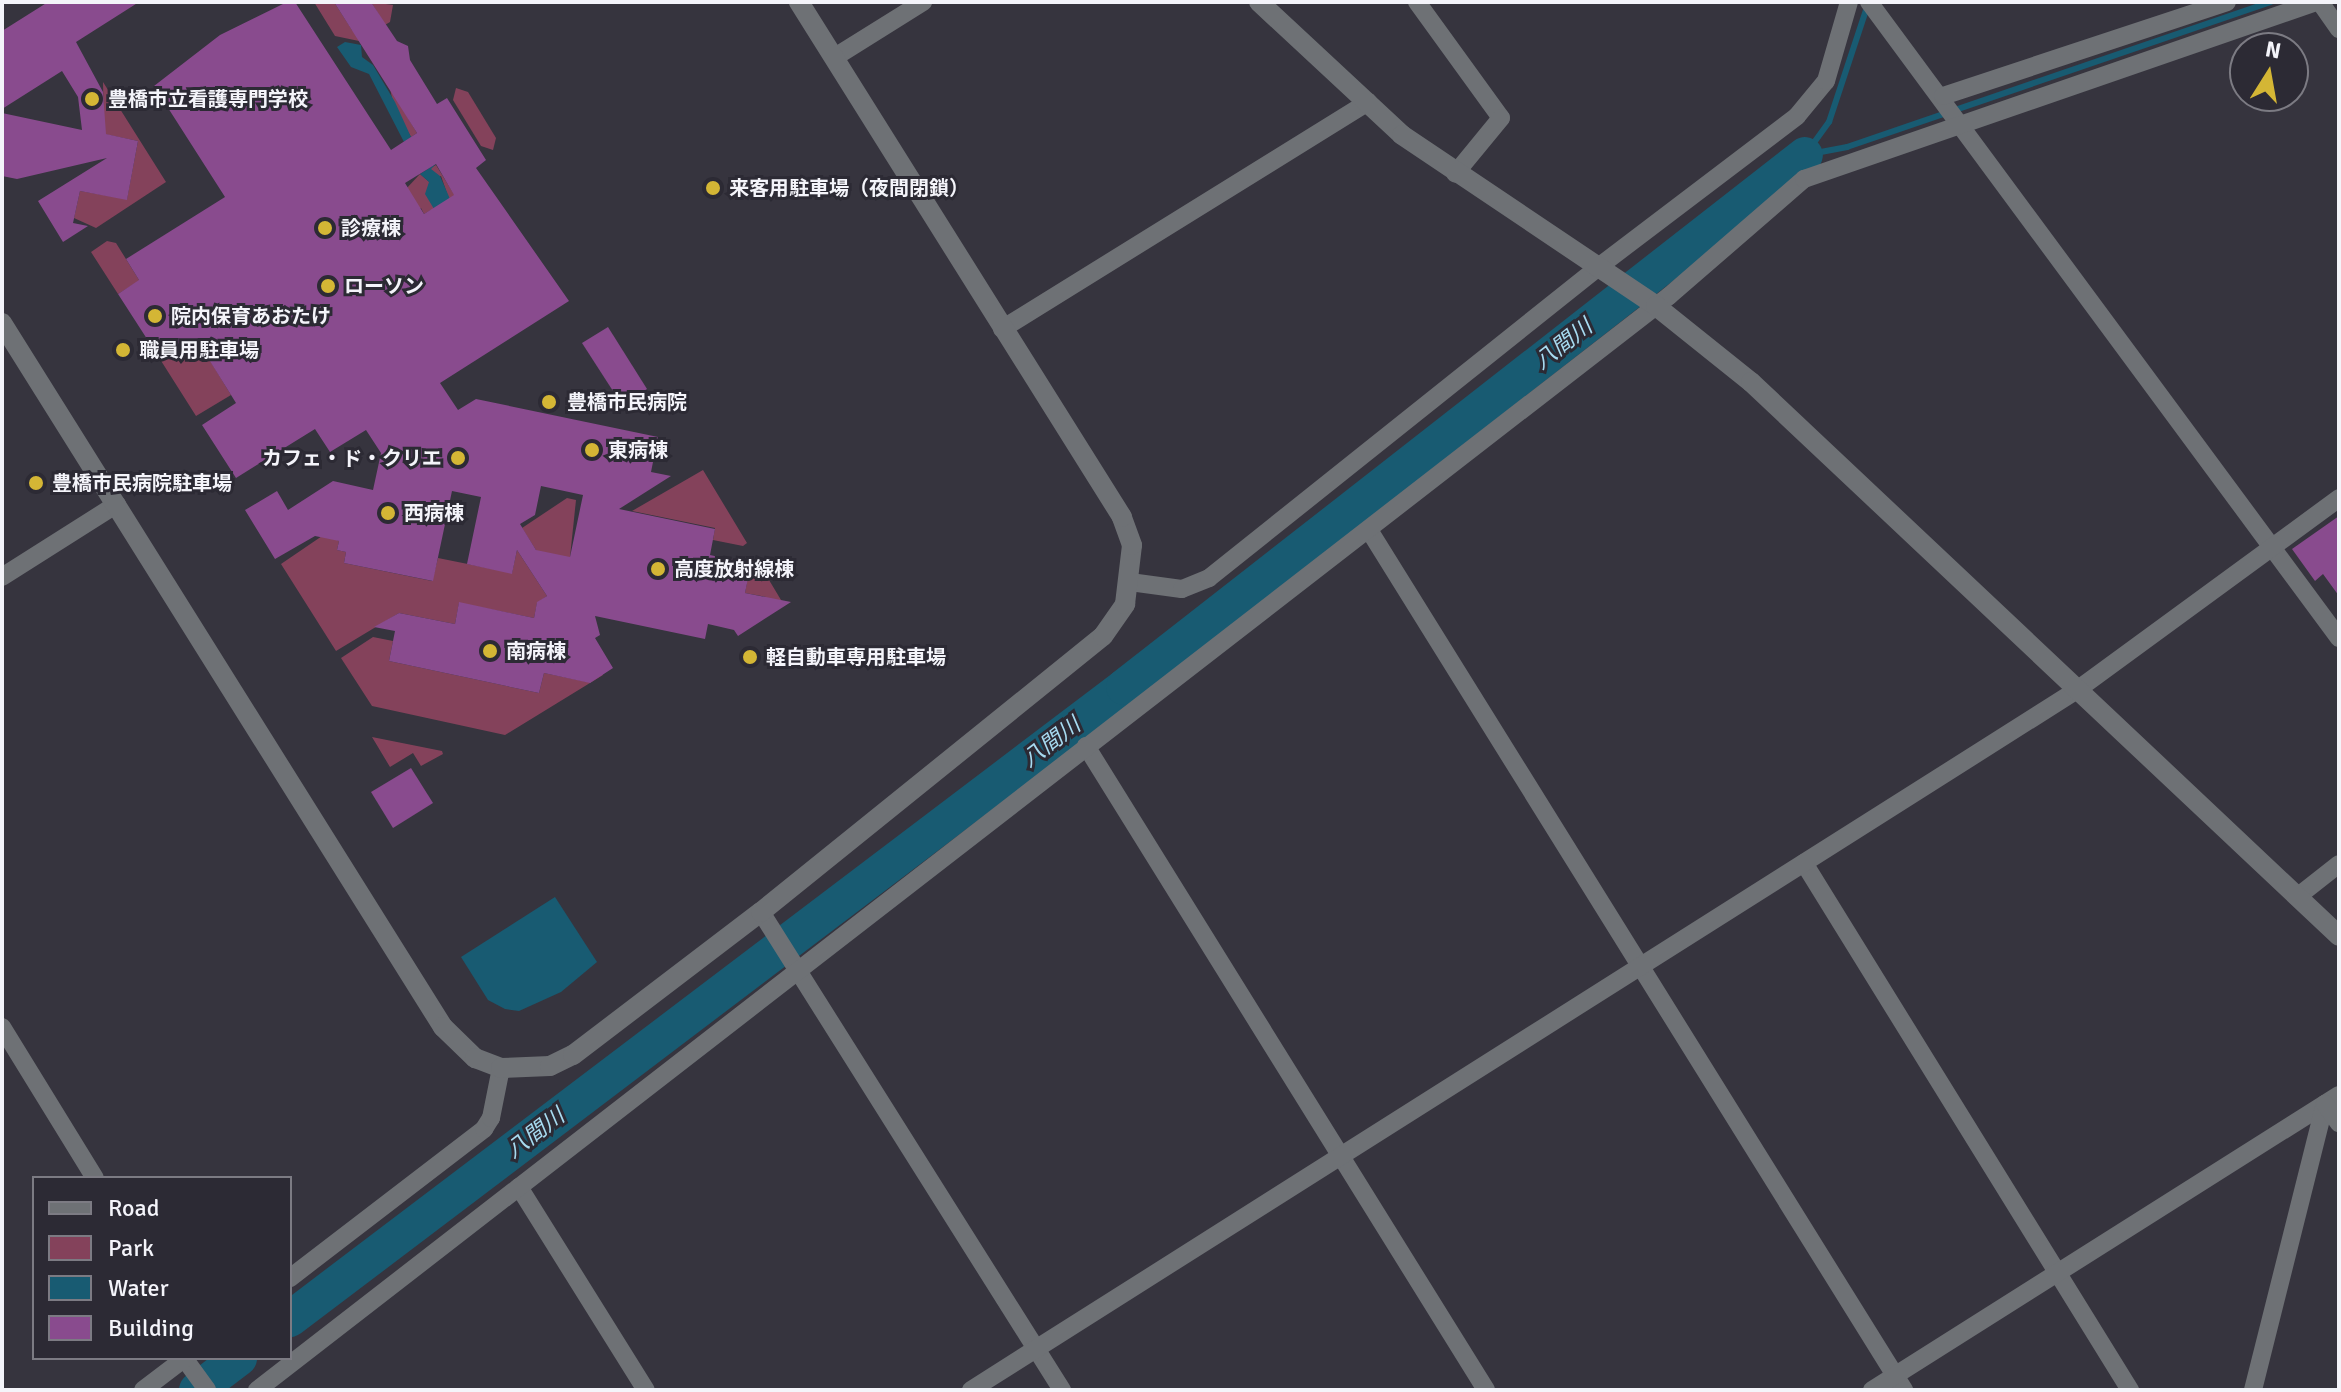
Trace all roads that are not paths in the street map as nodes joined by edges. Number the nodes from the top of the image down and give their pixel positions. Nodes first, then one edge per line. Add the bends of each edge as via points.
1 (799, 2) edge
2 (923, 2) edge
3 (1259, 2) edge
4 (1417, 2) edge
5 (1849, 2) edge
6 (1869, 2) edge
7 (2227, 2) edge
8 (2318, 2) edge
9 (2339, 29) edge
10 (835, 57) junction
11 (1943, 96) junction
12 (1368, 102) junction
13 (1963, 124) junction
14 (1455, 174) junction
15 (1601, 270) junction
16 (1656, 306) junction
17 (2, 323) edge
18 (1002, 329) junction
19 (2339, 498) edge
20 (117, 504) junction
21 (1369, 530) junction
22 (2272, 549) junction
23 (2, 577) edge
24 (1130, 582) junction
25 (2339, 638) edge
26 (2077, 690) junction
27 (1086, 746) junction
28 (1804, 863) junction
29 (2339, 864) edge
30 (2297, 897) junction
31 (765, 918) junction
32 (2339, 936) edge
33 (1636, 967) junction
34 (797, 968) junction
35 (2, 1027) edge
36 (501, 1068) junction
37 (2332, 1100) edge
38 (2339, 1123) edge
39 (1340, 1155) junction
40 (94, 1176) edge
41 (519, 1187) junction
42 (2058, 1274) junction
43 (292, 1276) edge
44 (1036, 1349) junction
45 (182, 1360) edge
46 (186, 1360) edge
47 (1899, 1383) edge
48 (143, 1390) edge
49 (207, 1390) edge
50 (257, 1390) edge
51 (646, 1390) edge
52 (971, 1390) edge
53 (1062, 1390) edge
54 (1486, 1390) edge
55 (1872, 1390) edge
56 (2130, 1390) edge
57 (2253, 1390) edge

1 - 10 street
2 - 10 street
3 - 12 street
4 - 14 street via 1501,118
5 - 15 street via 1818,97
6 - 11 street
7 - 11 street
8 - 9 street
8 - 13 street
10 - 18 street
11 - 13 street
12 - 14 street
12 - 18 street
13 - 16 street via 1804,179
13 - 22 street
14 - 15 street
15 - 16 street
15 - 24 street via 1209,578 1182,589
16 - 21 street
16 - 26 street via 1751,382
17 - 20 street
18 - 24 street via 1122,517 1132,545
19 - 22 street
20 - 23 street
20 - 36 street via 443,1027 475,1058
21 - 27 street
21 - 33 street
22 - 25 street
22 - 26 street
24 - 31 street via 1125,604 1103,636
26 - 28 street
26 - 30 street
27 - 34 street
27 - 39 street
28 - 33 street
28 - 42 street
29 - 30 street
30 - 32 street
31 - 34 street
31 - 36 street via 573,1055 526,1071
33 - 39 street
33 - 47 street
34 - 41 street
34 - 44 street
35 - 40 street
36 - 43 street via 484,1129
37 - 38 street
37 - 42 street
37 - 57 street
39 - 44 street
39 - 54 street
41 - 50 street
41 - 51 street
42 - 47 street
42 - 56 street
44 - 52 street
44 - 53 street
45 - 48 street
46 - 49 street
47 - 55 street

